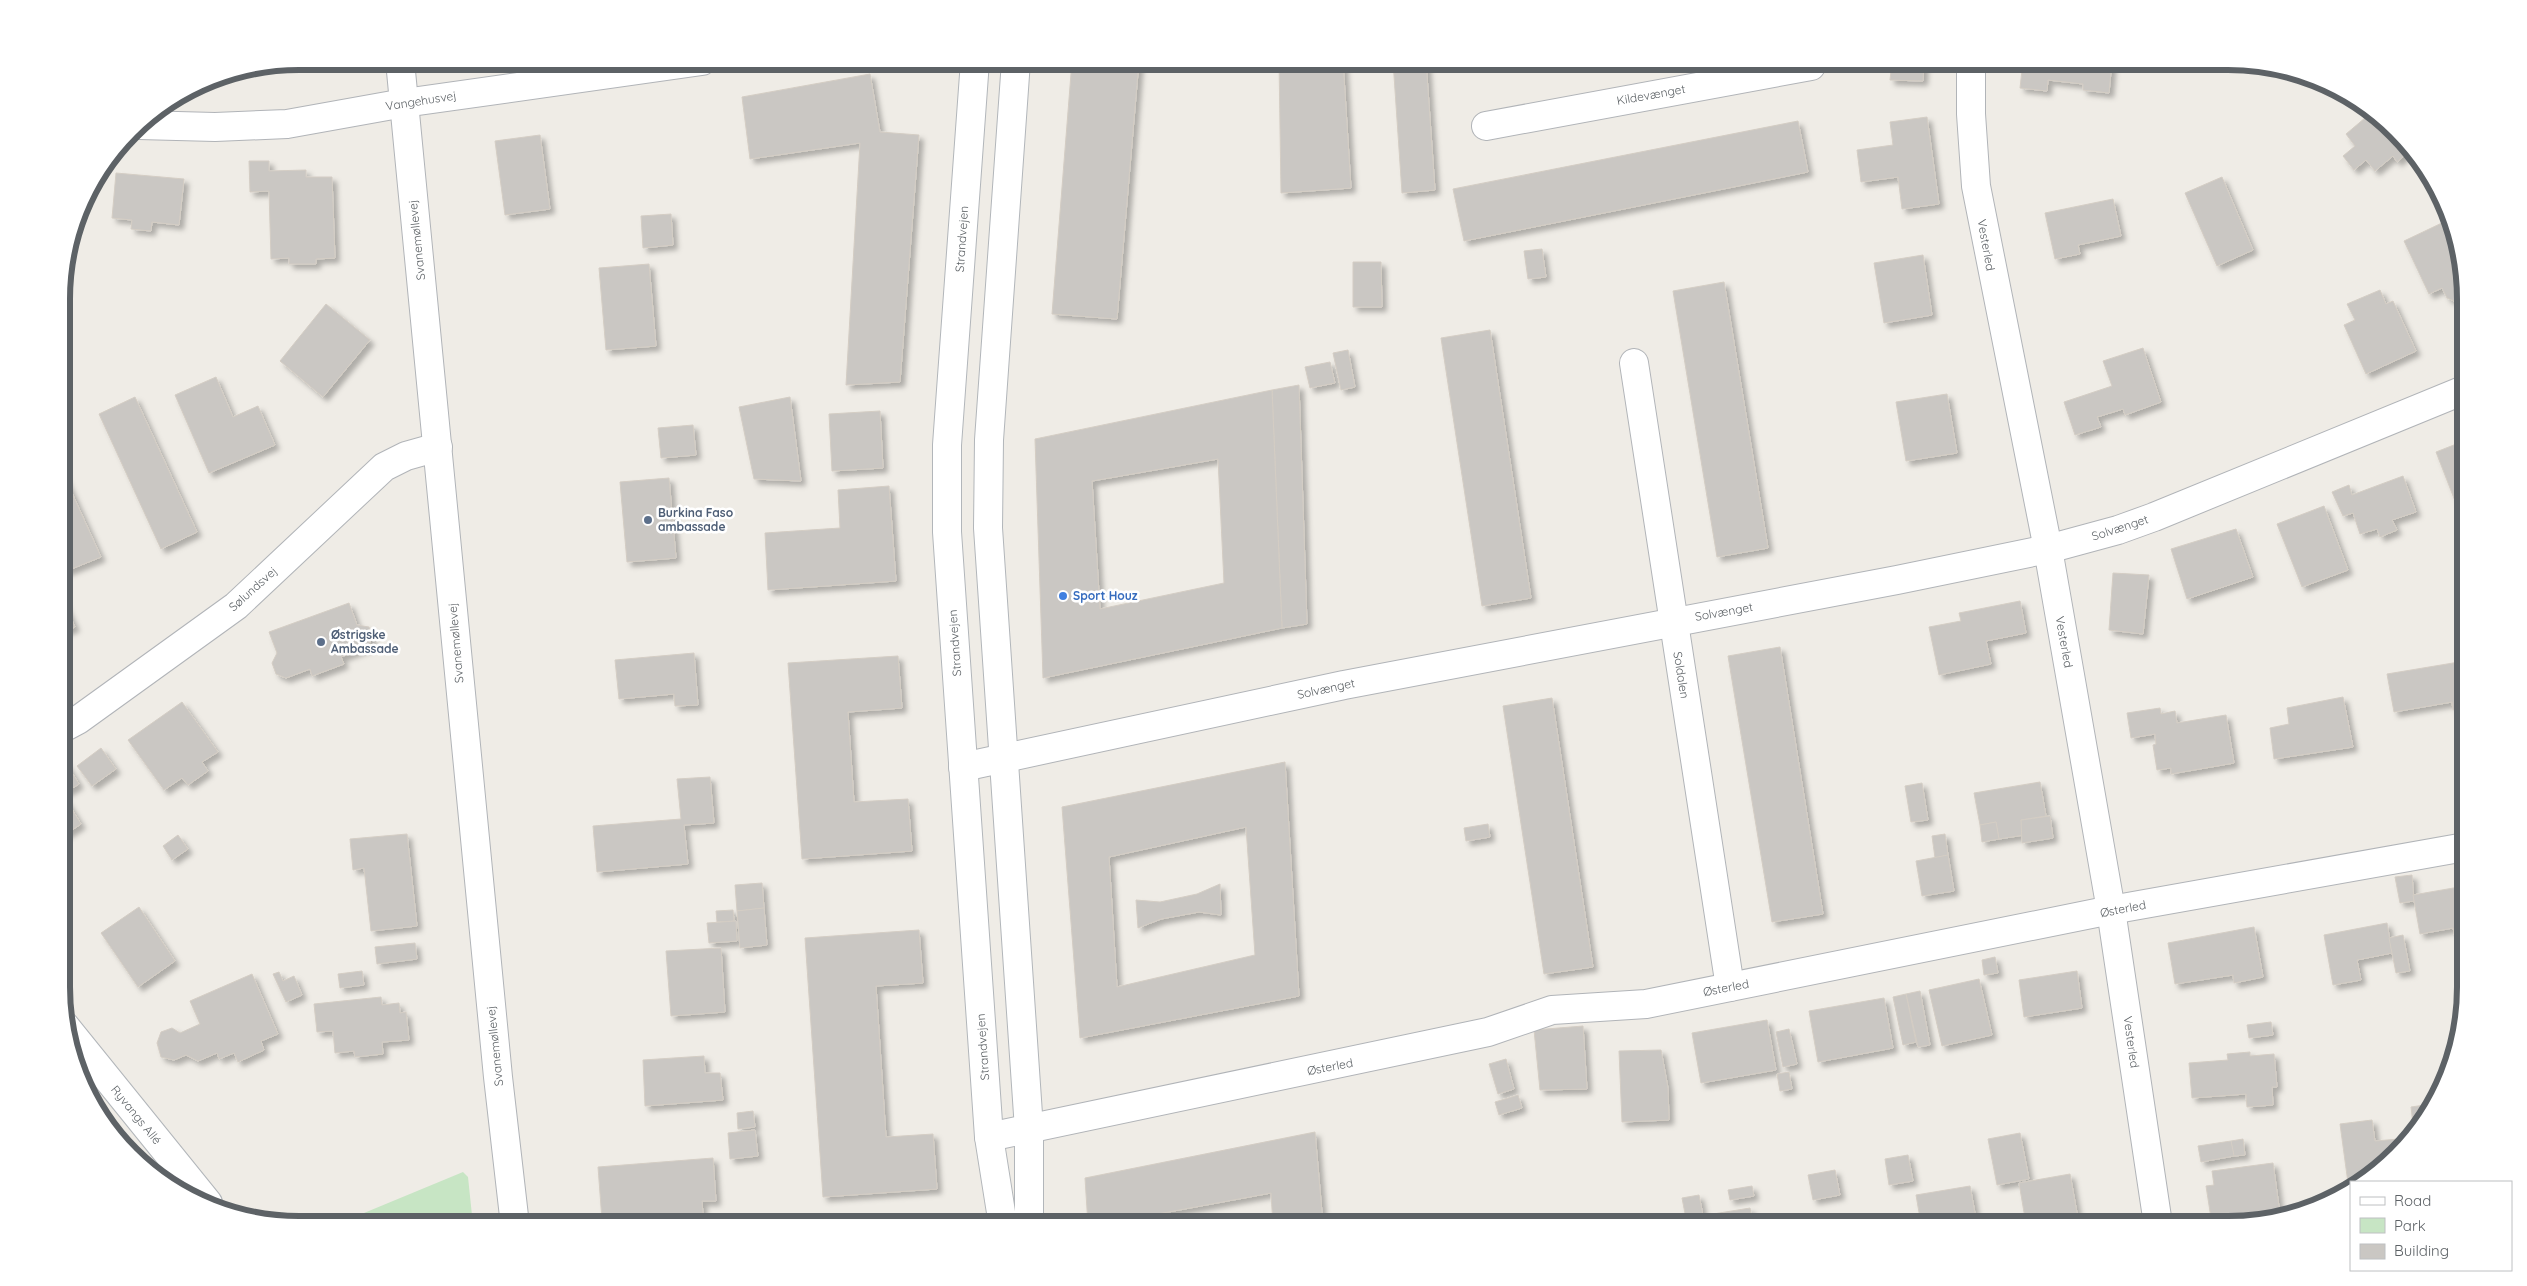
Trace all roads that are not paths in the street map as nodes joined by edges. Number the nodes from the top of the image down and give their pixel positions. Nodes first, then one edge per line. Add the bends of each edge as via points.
1 (401, 70) edge
2 (638, 70) edge
3 (973, 70) edge
4 (1015, 70) edge
5 (1789, 70) edge
6 (1971, 70) edge
7 (404, 103) junction
8 (150, 125) edge
9 (1486, 126) dead end
10 (1634, 363) dead end
11 (2457, 393) edge
12 (438, 447) junction
13 (2048, 549) junction
14 (1672, 621) junction
15 (70, 724) edge
16 (1002, 760) junction
17 (963, 767) junction
18 (2457, 848) edge
19 (2111, 910) junction
20 (1730, 987) junction
21 (76, 1038) edge
22 (1029, 1129) junction
23 (989, 1137) junction
24 (199, 1192) edge
25 (514, 1216) edge
26 (1002, 1216) edge
27 (1029, 1216) edge
28 (2157, 1216) edge

1 - 7 street, Svanemøllevej
2 - 7 street, Vangehusvej
3 - 17 street, Strandvejen via 947,445 947,532
4 - 16 street via 989,457 988,528
5 - 9 street, Kildevænget
6 - 13 street, Vesterled via 1970,114 1976,186
7 - 8 street, Vangehusvej via 286,124
7 - 12 street, Svanemøllevej
10 - 14 street, Soldalen
11 - 13 street, Solvænget via 2154,517
12 - 15 street, Sølundsvej via 406,456 384,467 236,606
12 - 25 street, Svanemøllevej
13 - 14 street, Solvænget
13 - 19 street, Vesterled
14 - 16 street, Solvænget via 1394,677 1344,684
14 - 20 street, Soldalen
16 - 17 street, Solvænget
16 - 22 street
17 - 23 street, Strandvejen
18 - 19 street, Østerled
19 - 20 street, Østerled
19 - 28 street, Vesterled
20 - 22 street, Østerled via 1646,1004 1552,1010 1488,1032
21 - 24 street, Ryvangs Allé
22 - 23 street, Østerled
22 - 27 street
23 - 26 street, Strandvejen

